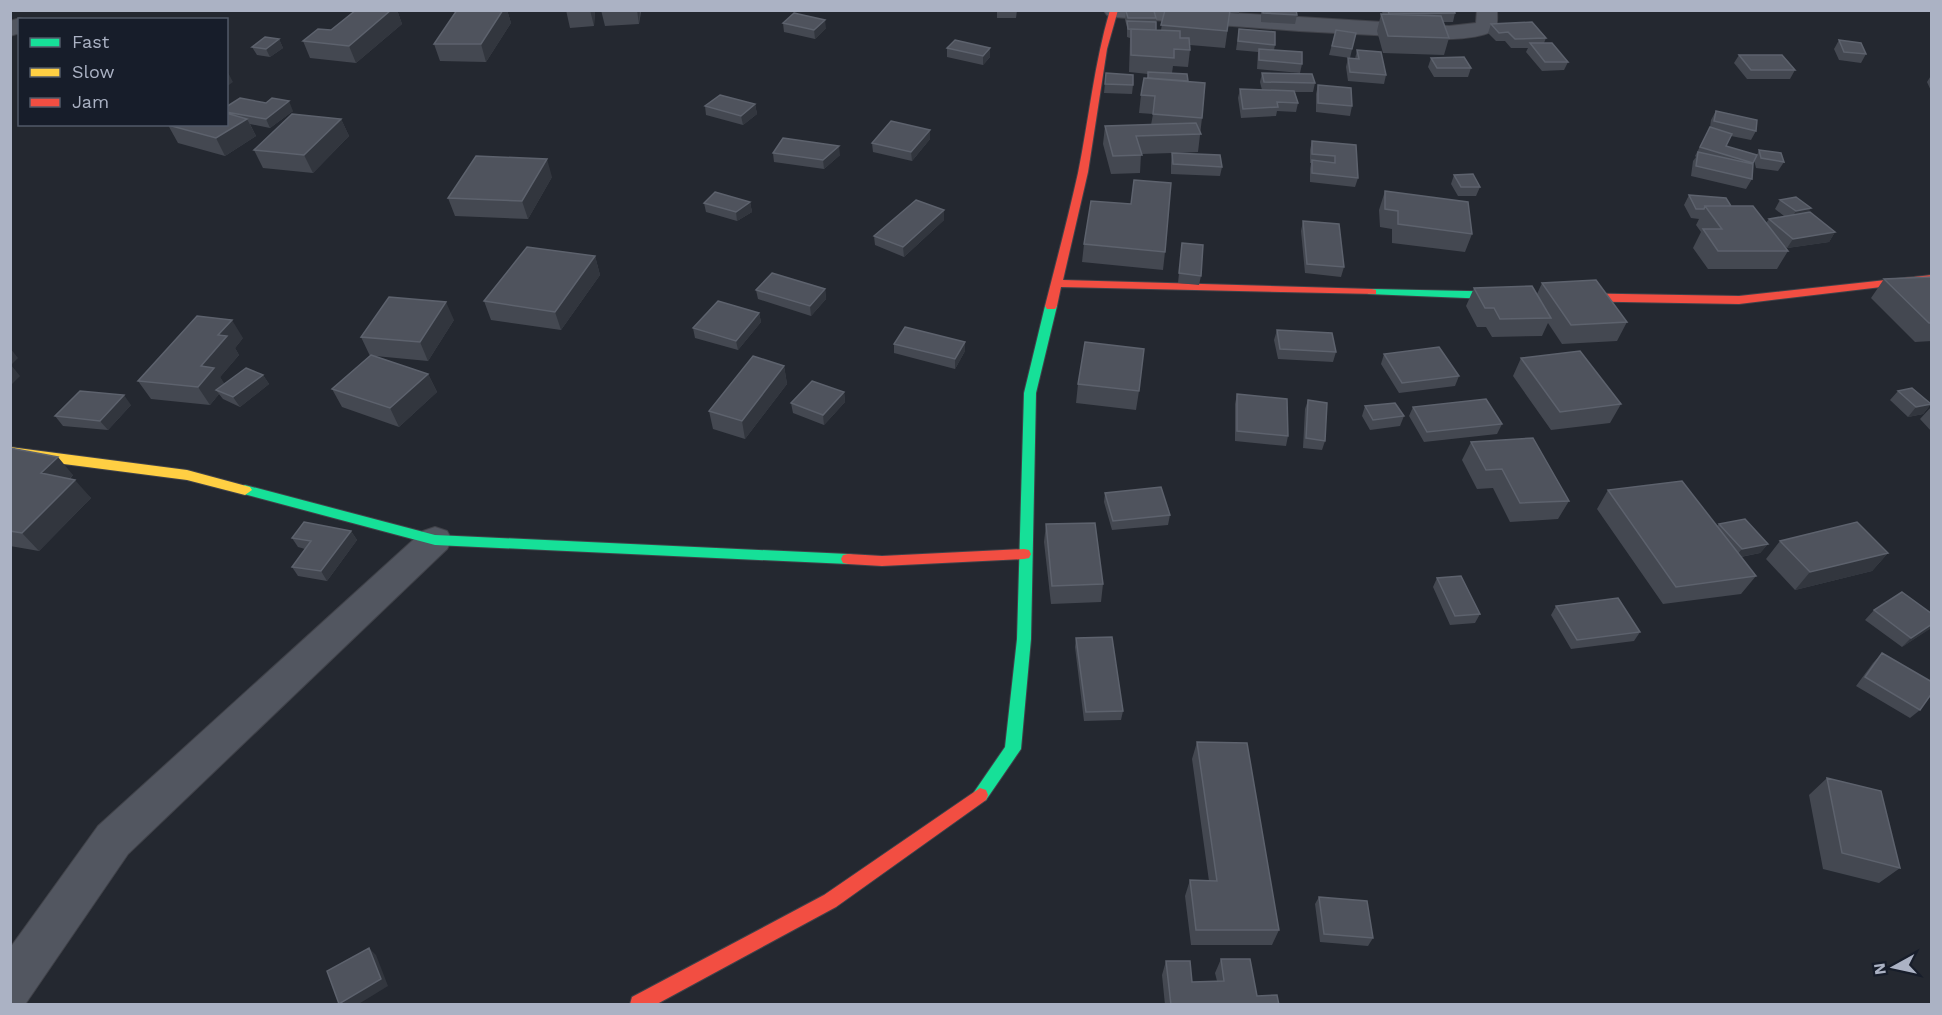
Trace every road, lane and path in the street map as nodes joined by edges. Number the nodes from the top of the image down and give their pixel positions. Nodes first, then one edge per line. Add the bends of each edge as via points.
1 (1487, 10) edge
2 (1114, 11) edge
3 (1932, 278) edge
4 (1055, 283) junction
5 (10, 452) edge
6 (435, 540) junction
7 (1024, 554) junction
8 (10, 987) edge
9 (639, 1005) edge

1 - 2 street via 1486,26 1477,31 1318,28
2 - 4 street via 1103,49 1083,172
3 - 4 street via 1739,300
4 - 7 street via 1030,393
5 - 6 street via 187,475
6 - 7 street via 882,561
6 - 8 street via 113,840
7 - 9 street via 1024,639 1013,748 981,795 830,901

